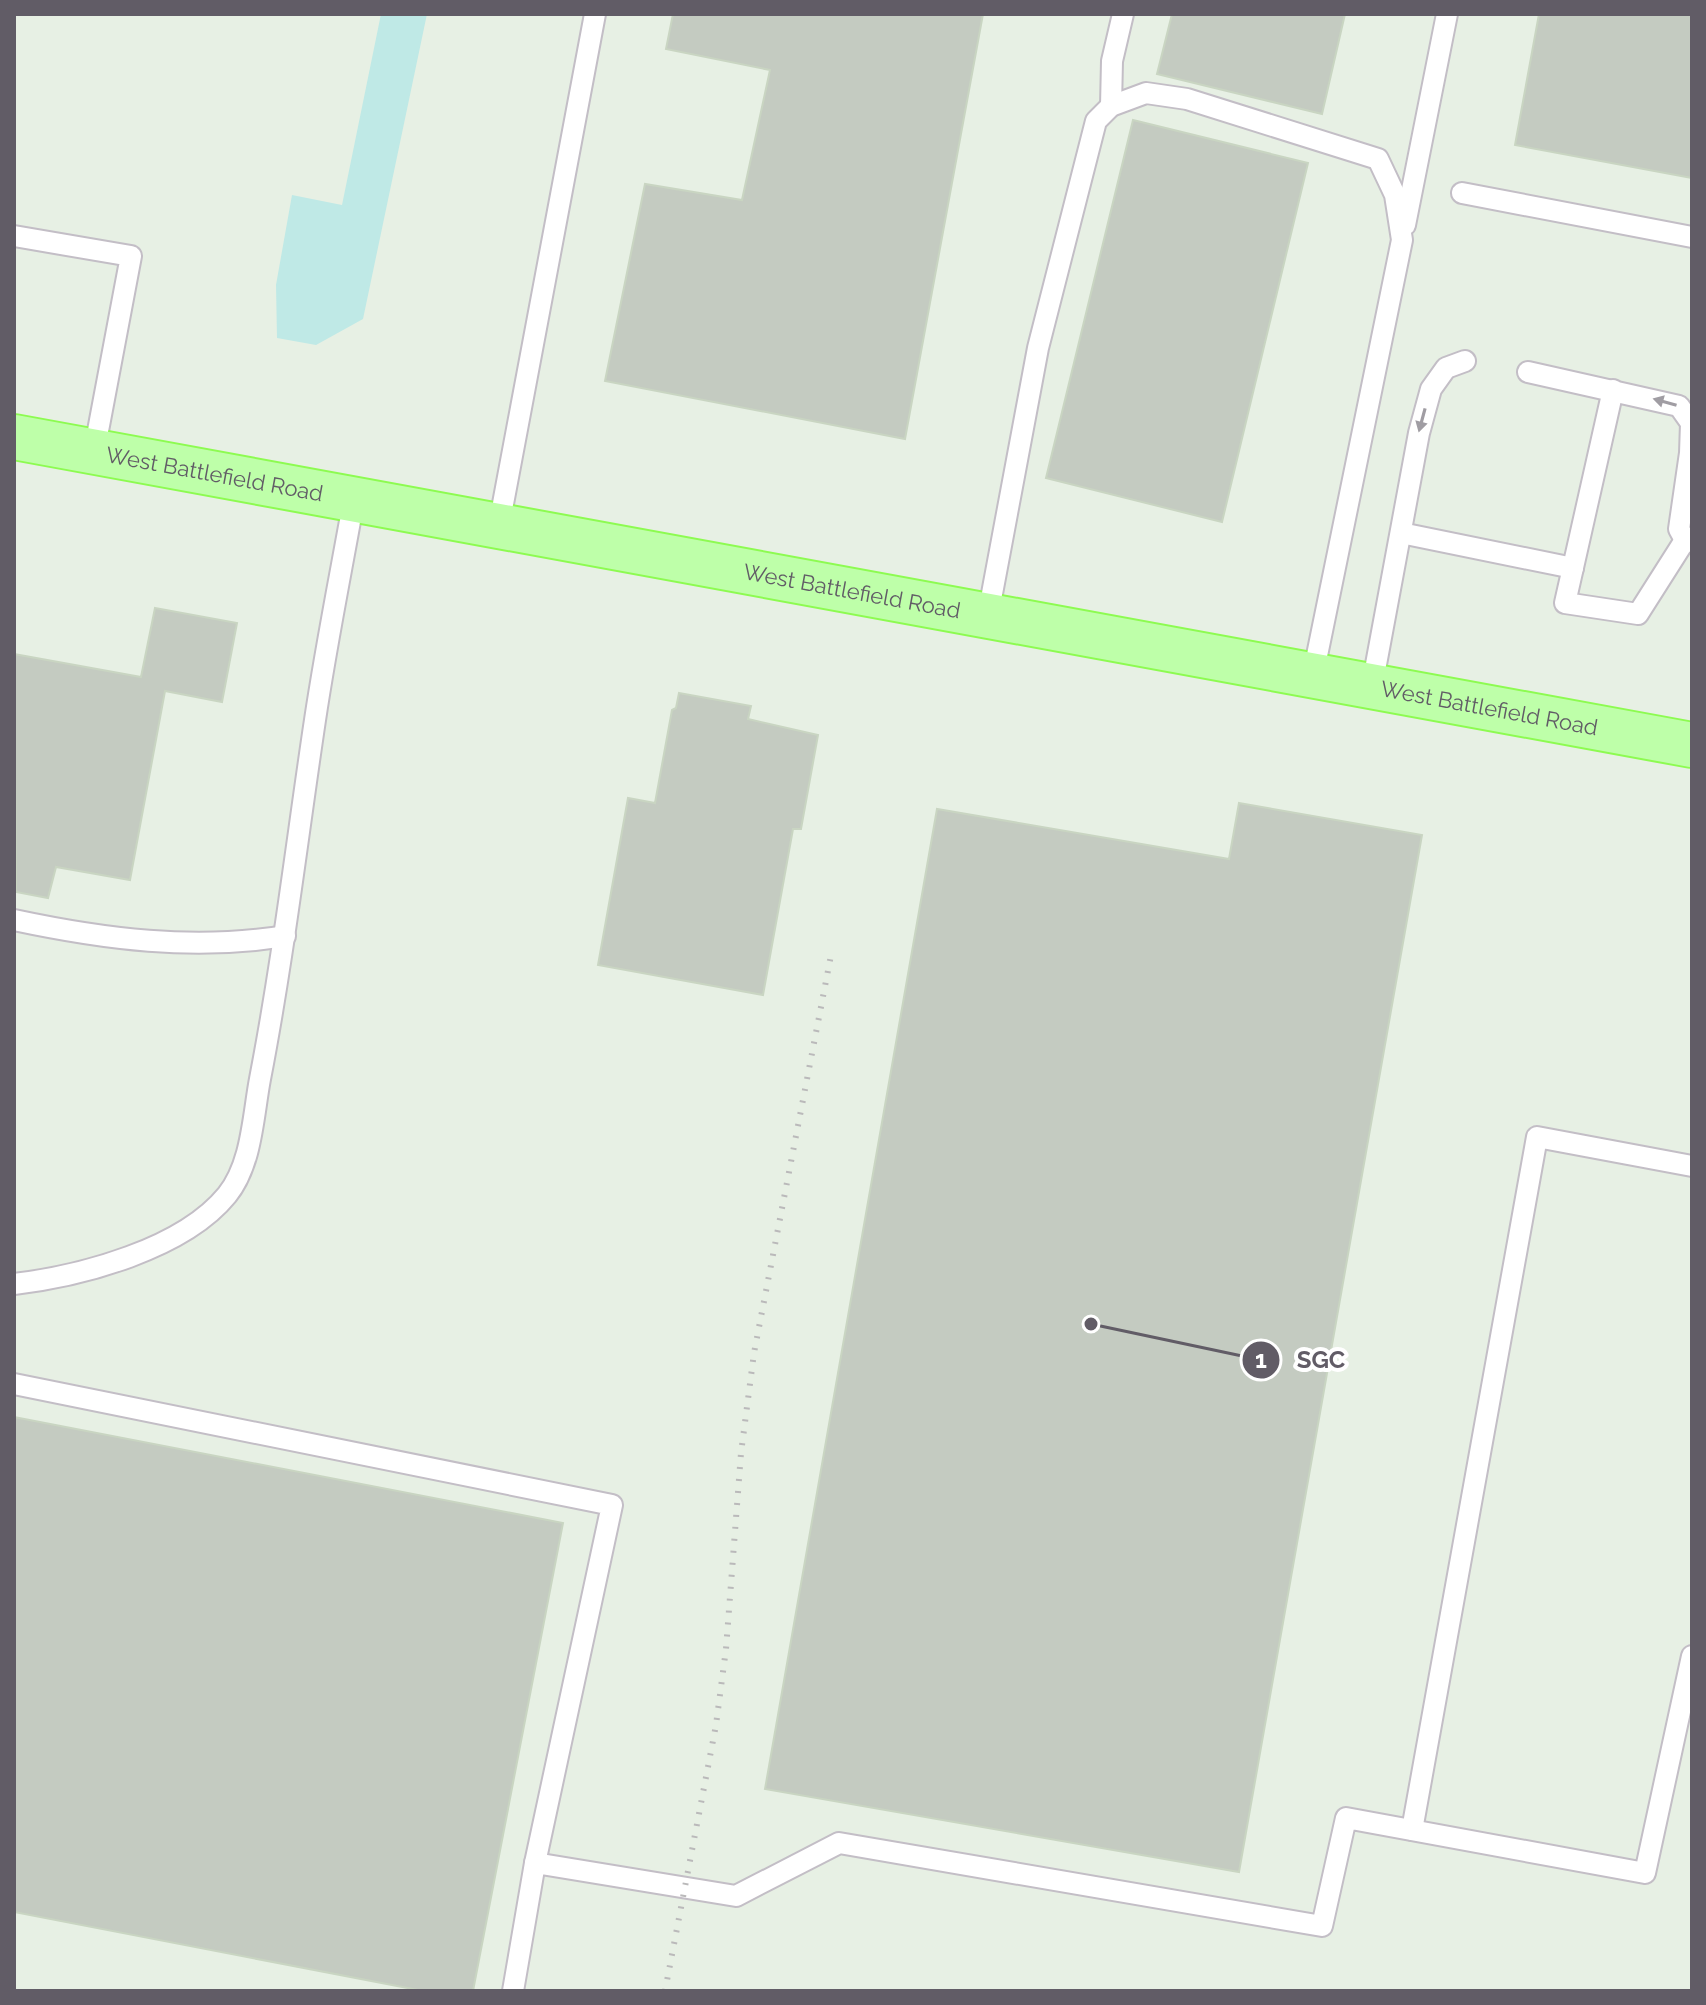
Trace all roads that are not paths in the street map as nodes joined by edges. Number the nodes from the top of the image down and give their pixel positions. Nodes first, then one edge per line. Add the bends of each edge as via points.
1 (595, 14) edge
2 (1123, 14) edge
3 (1447, 14) edge
4 (1111, 106) junction
5 (1462, 193) dead end
6 (14, 236) edge
7 (1692, 237) edge
8 (1402, 240) junction
9 (1465, 361) dead end
10 (1528, 372) dead end
11 (1613, 390) junction
12 (14, 437) edge
13 (94, 452) junction
14 (354, 499) junction
15 (499, 525) junction
16 (1402, 526) junction
17 (1688, 541) edge
18 (1573, 568) junction
19 (988, 615) junction
20 (1313, 675) junction
21 (1372, 686) junction
22 (1692, 745) edge
23 (14, 920) edge
24 (285, 936) junction
25 (1692, 1166) edge
26 (14, 1284) edge
27 (14, 1384) edge
28 (1692, 1656) edge
29 (1412, 1830) junction
30 (535, 1863) junction
31 (513, 1991) edge

1 - 15 lane
2 - 4 lane via 1112,61
3 - 8 lane
4 - 8 lane via 1146,93 1187,99 1378,159 1395,195
4 - 19 lane via 1096,121 1038,348
5 - 7 lane
6 - 13 lane via 131,256
8 - 20 lane
9 -> 16 lane via 1446,368 1431,389
10 - 11 lane
17 -> 11 lane via 1679,529 1691,423 1679,406
11 - 18 lane
12 - 13 main road, West Battlefield Road
13 - 14 main road, West Battlefield Road
14 - 15 main road, West Battlefield Road
14 - 24 lane via 315,718
15 - 19 main road, West Battlefield Road
16 - 18 lane
16 - 21 lane
17 - 18 lane via 1638,614 1565,603
19 - 20 main road, West Battlefield Road
20 - 21 main road, West Battlefield Road
21 - 22 main road, West Battlefield Road
23 - 24 lane via 85,935 181,943
24 - 26 lane via 245,1162 229,1193 199,1223 149,1249 54,1279
25 - 29 lane via 1537,1137
27 - 30 lane via 612,1505
28 - 29 lane via 1645,1873
29 - 30 lane via 1346,1818 1322,1926 839,1843 736,1896
30 - 31 lane

